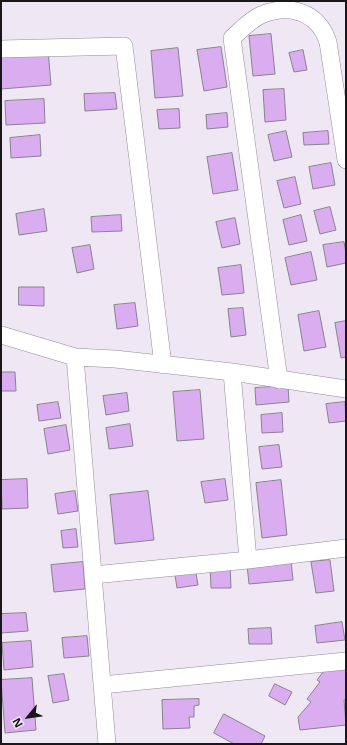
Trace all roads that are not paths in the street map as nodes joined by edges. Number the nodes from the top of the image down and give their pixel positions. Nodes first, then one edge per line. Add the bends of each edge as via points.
1 (1, 49) edge
2 (346, 160) edge
3 (1, 335) edge
4 (75, 357) junction
5 (163, 365) junction
6 (232, 372) junction
7 (279, 380) junction
8 (346, 389) edge
9 (346, 548) edge
10 (248, 560) junction
11 (93, 575) junction
12 (346, 660) edge
13 (102, 685) junction
14 (107, 744) edge

1 - 5 street via 124,46
2 - 7 street via 328,42 321,27 306,15 285,11 261,15 250,21 232,38
3 - 4 street
4 - 5 street
4 - 11 street
5 - 6 street
6 - 7 street
6 - 10 street
7 - 8 street
9 - 10 street
10 - 11 street
11 - 13 street
12 - 13 street
13 - 14 street

